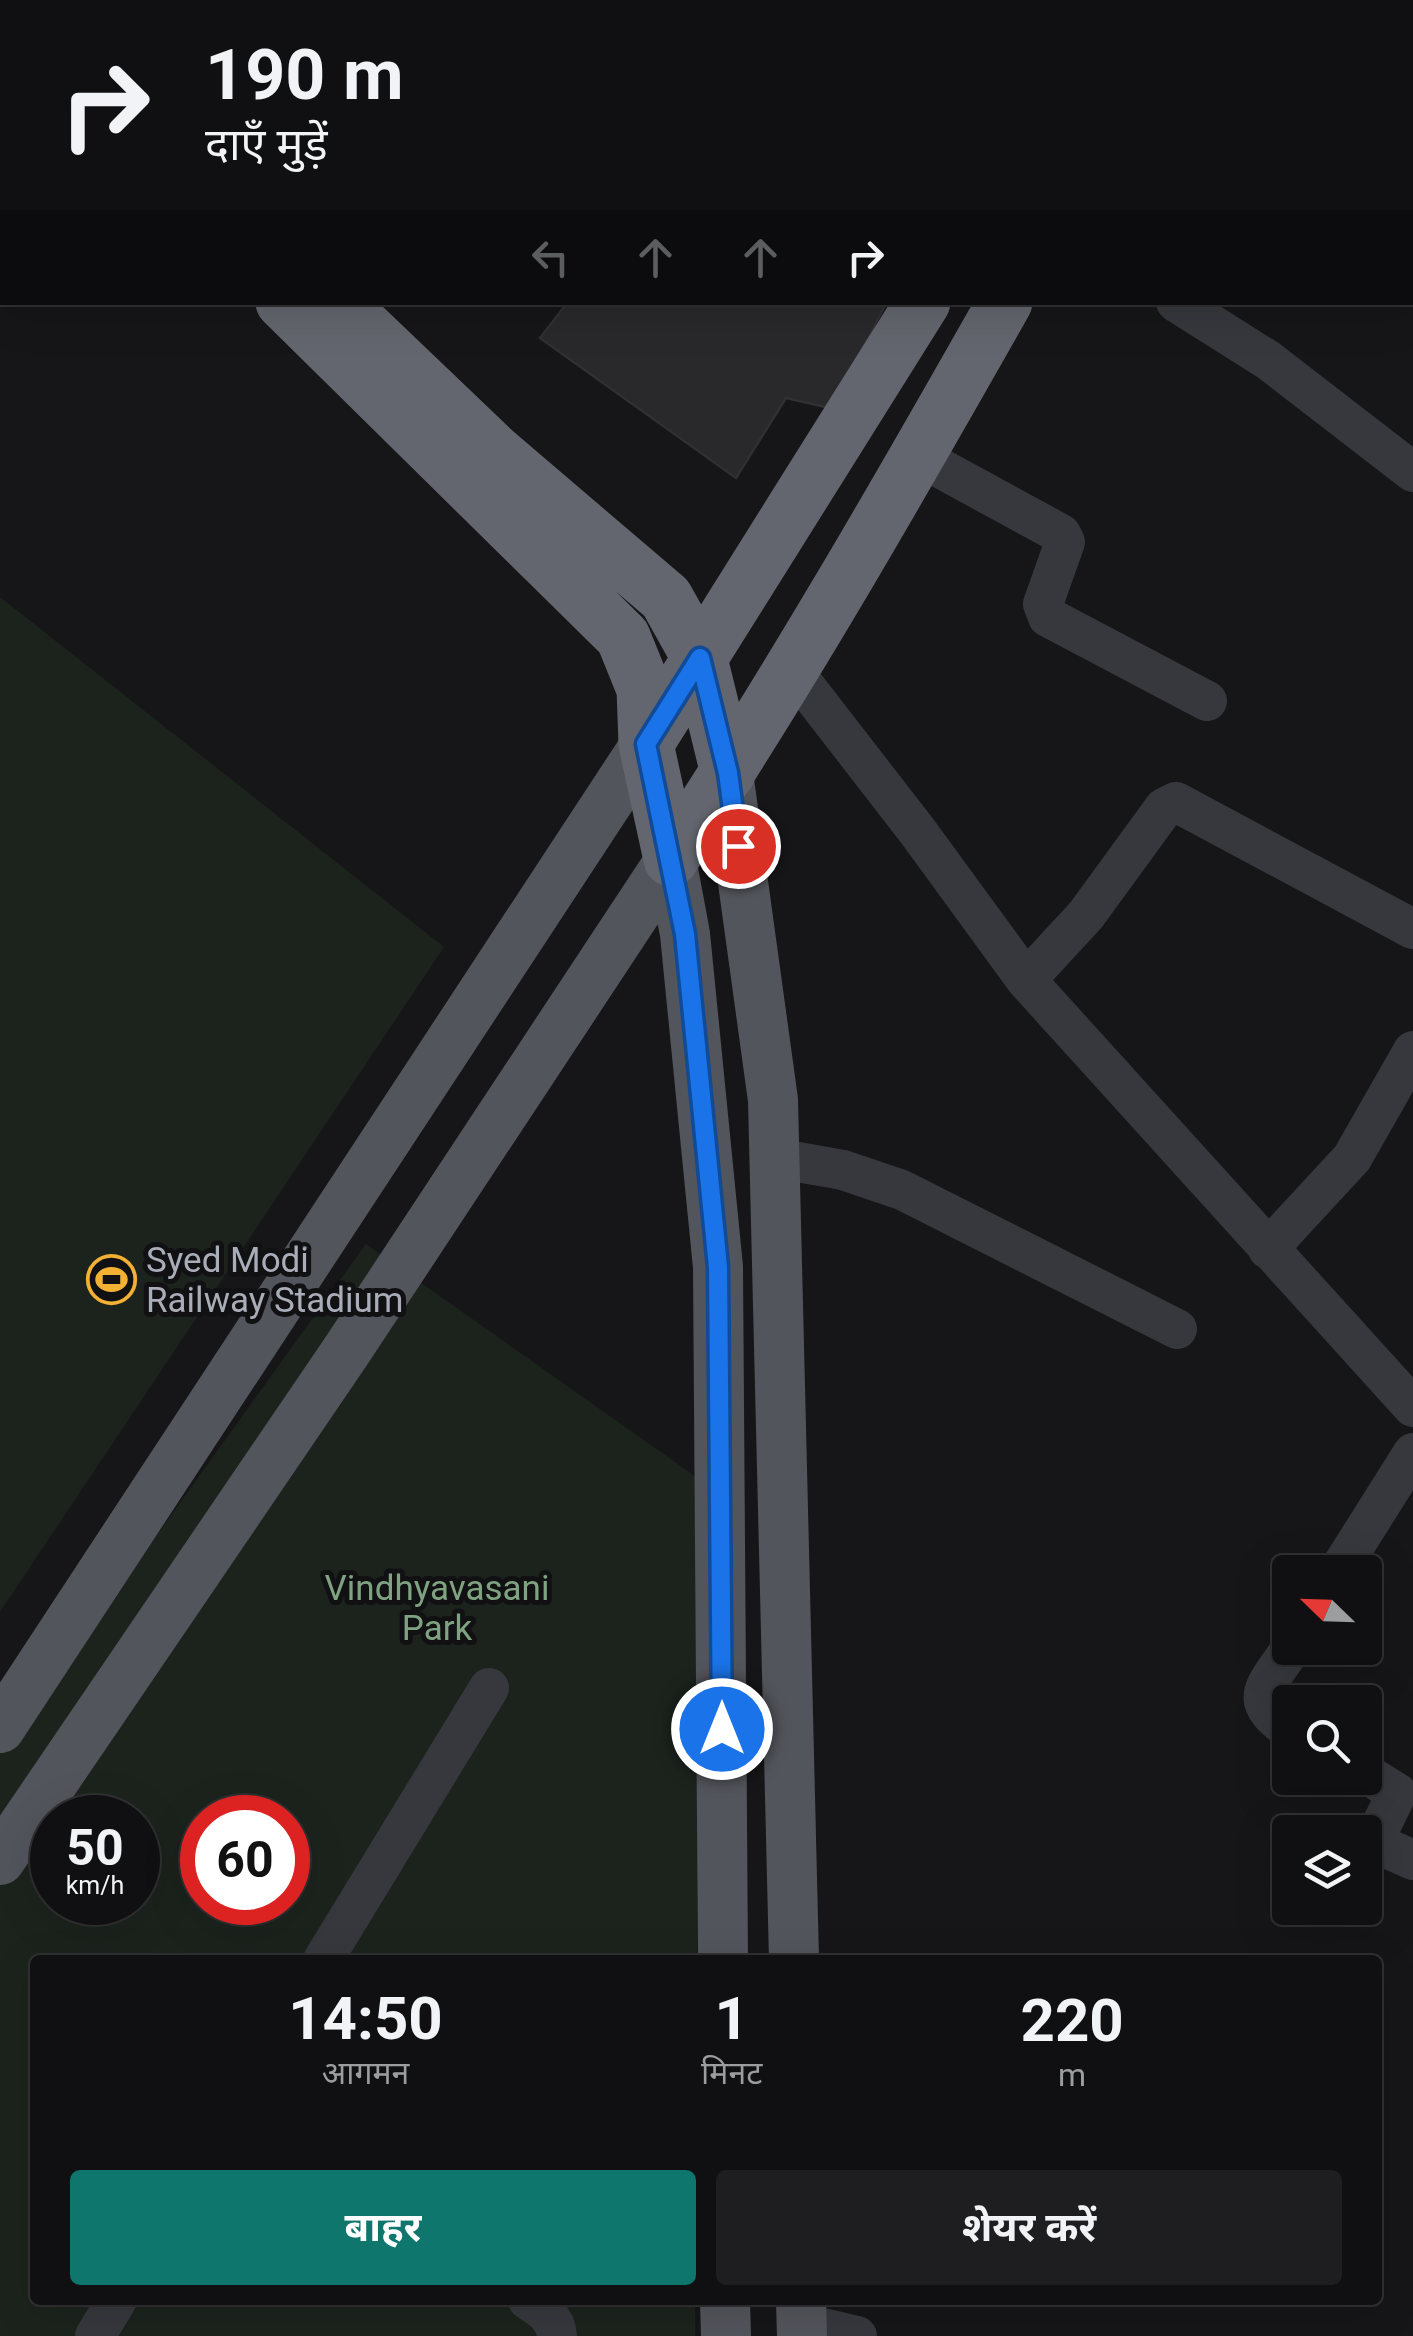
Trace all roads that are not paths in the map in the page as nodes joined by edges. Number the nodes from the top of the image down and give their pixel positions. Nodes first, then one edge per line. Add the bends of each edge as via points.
1 (287, 305) edge
2 (341, 305) edge
3 (921, 305) edge
4 (1003, 305) edge
5 (1181, 305) edge
6 (918, 456) junction
7 (480, 468) junction
8 (1413, 472) edge
9 (700, 658) junction
10 (791, 668) junction
11 (1206, 701) dead end
12 (646, 744) junction
13 (728, 773) junction
14 (671, 860) junction
15 (1413, 928) edge
16 (1026, 980) junction
17 (1413, 1051) edge
18 (775, 1158) junction
19 (1268, 1249) junction
20 (1177, 1329) dead end
21 (1413, 1407) edge
22 (1413, 1454) edge
23 (1349, 1555) edge
24 (1280, 1665) edge
25 (489, 1688) dead end
26 (1272, 1717) edge
27 (0, 1728) edge
28 (1382, 1784) edge
29 (0, 1860) edge
30 (1413, 1860) edge
31 (326, 1955) edge
32 (723, 1955) edge
33 (794, 1955) edge
34 (114, 2305) edge
35 (536, 2305) edge
36 (726, 2305) edge
37 (801, 2320) edge
38 (96, 2336) edge
39 (557, 2336) edge
40 (726, 2336) edge
41 (858, 2336) edge

1 - 7 highway
2 - 7 highway
3 - 9 highway
4 - 6 highway
5 - 8 street via 1268,360
6 - 10 highway
6 - 11 street via 1062,534 1066,542 1042,604 1048,617
7 - 9 highway via 666,598
7 - 12 highway via 622,637 644,689
9 - 12 highway
9 - 13 highway
10 - 13 highway
10 - 16 street
12 - 14 highway
12 - 27 main road
13 - 14 highway
13 - 18 main road via 773,1100
14 - 29 main road
14 - 32 main road via 685,934 718,1267
15 - 16 street via 1176,802 1164,808 1086,915
16 - 19 street
17 - 19 street via 1352,1158
18 - 20 street via 902,1190
18 - 33 main road
19 - 21 street
22 - 23 street
24 - 26 street via 1262,1702
25 - 31 street
28 - 30 street via 1397,1794 1375,1844
34 - 38 street
35 - 39 street
36 - 40 main road
37 - 41 street

